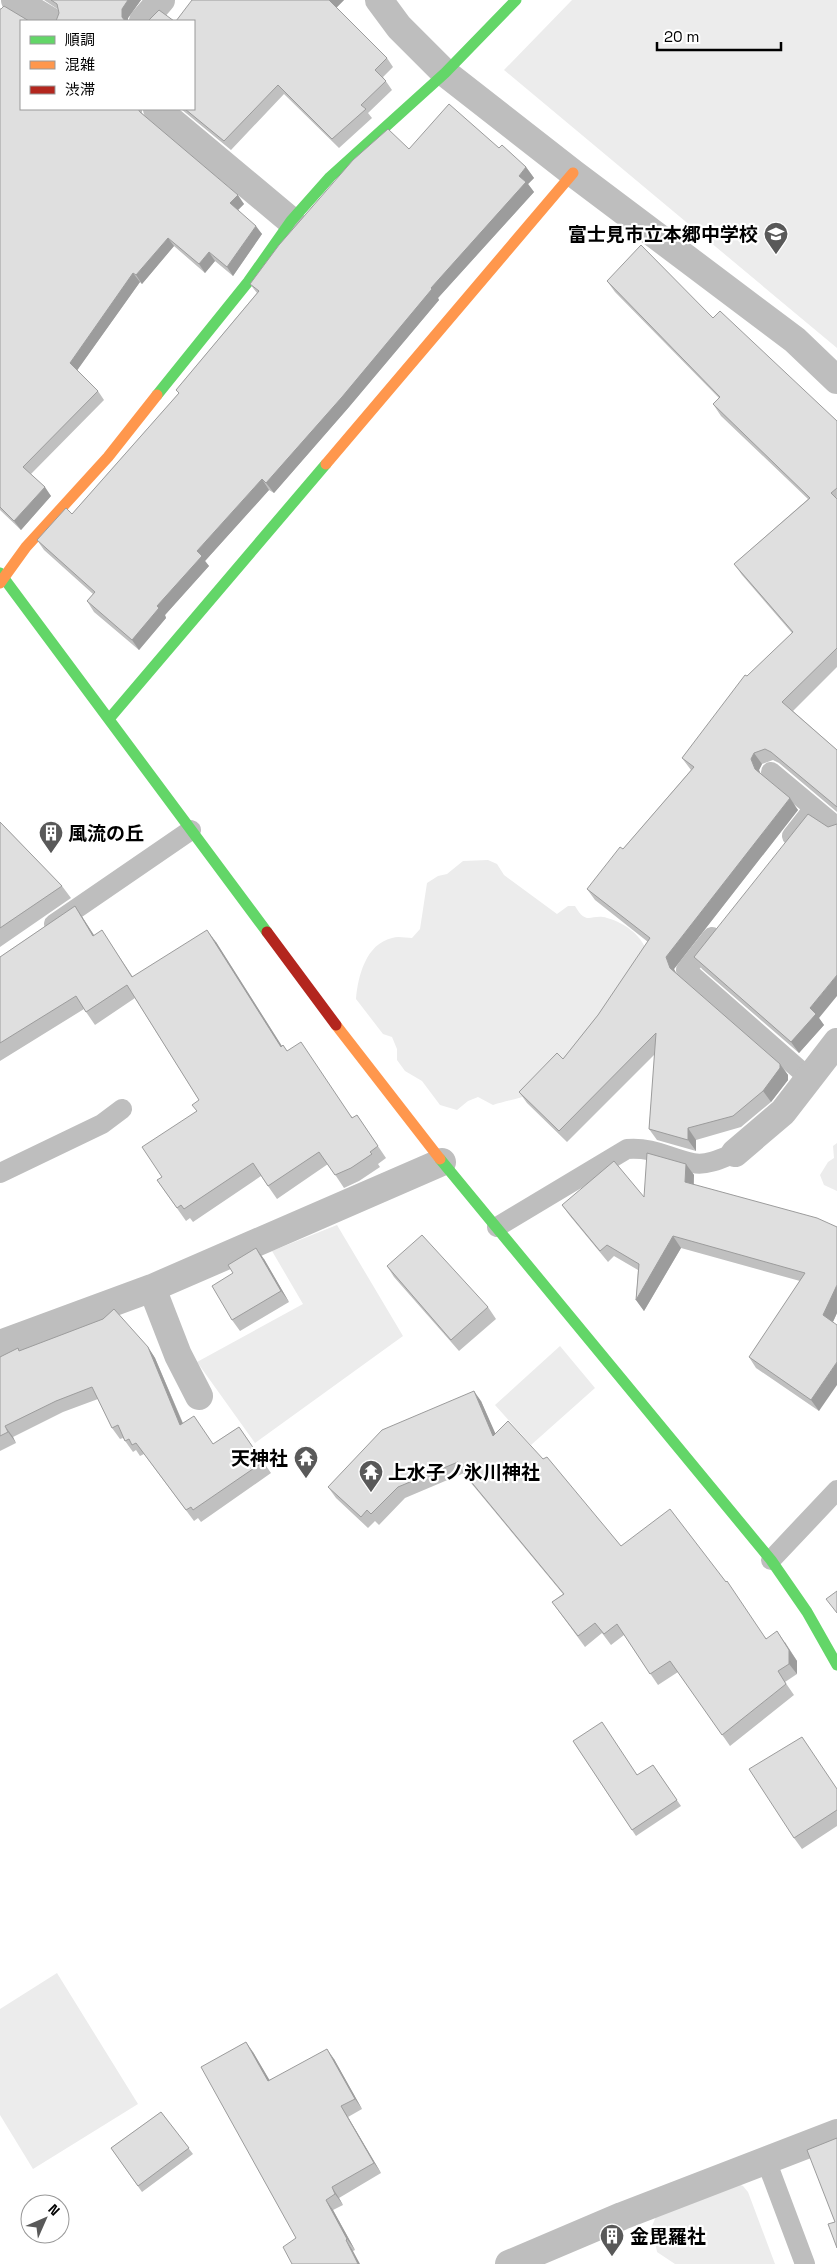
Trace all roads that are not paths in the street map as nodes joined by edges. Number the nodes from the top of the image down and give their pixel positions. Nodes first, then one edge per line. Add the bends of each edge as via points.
1 (15, 0) edge
2 (161, 0) edge
3 (379, 0) edge
4 (516, 0) edge
5 (48, 20) edge
6 (144, 20) edge
7 (445, 73) junction
8 (158, 110) edge
9 (573, 173) junction
10 (292, 221) junction
11 (837, 380) edge
12 (2, 578) edge
13 (109, 719) junction
14 (771, 772) edge
15 (814, 808) junction
16 (837, 827) edge
17 (191, 830) junction
18 (777, 854) edge
19 (722, 923) edge
20 (40, 934) edge
21 (837, 1042) edge
22 (810, 1079) junction
23 (122, 1109) dead end
24 (735, 1153) joint
25 (442, 1162) junction
26 (0, 1172) edge
27 (497, 1227) junction
28 (152, 1288) junction
29 (0, 1344) edge
30 (200, 1396) dead end
31 (837, 1490) edge
32 (771, 1560) junction
33 (837, 1666) edge
34 (837, 2134) edge
35 (766, 2160) junction
36 (509, 2264) edge
37 (805, 2264) edge

1 - 5 street
2 - 6 street
3 - 7 street via 399,27
4 - 7 street
7 - 9 street
7 - 10 street via 330,177
8 - 10 street
9 - 11 street via 795,340
9 - 13 street
10 - 12 street via 248,282 108,457
12 - 13 street
13 - 17 street
14 - 15 lane
15 - 16 lane
15 - 18 lane
17 - 20 lane
17 - 25 street
19 - 22 lane via 686,970
21 - 22 street
22 - 24 street via 783,1112
23 - 26 lane via 102,1124
24 - 27 lane via 714,1162 694,1164 646,1148 627,1149
25 - 27 street
25 - 28 street
27 - 32 street
28 - 29 street
28 - 30 street via 178,1355
31 - 32 lane
32 - 33 street via 807,1612
34 - 35 street
35 - 36 street
35 - 37 lane

